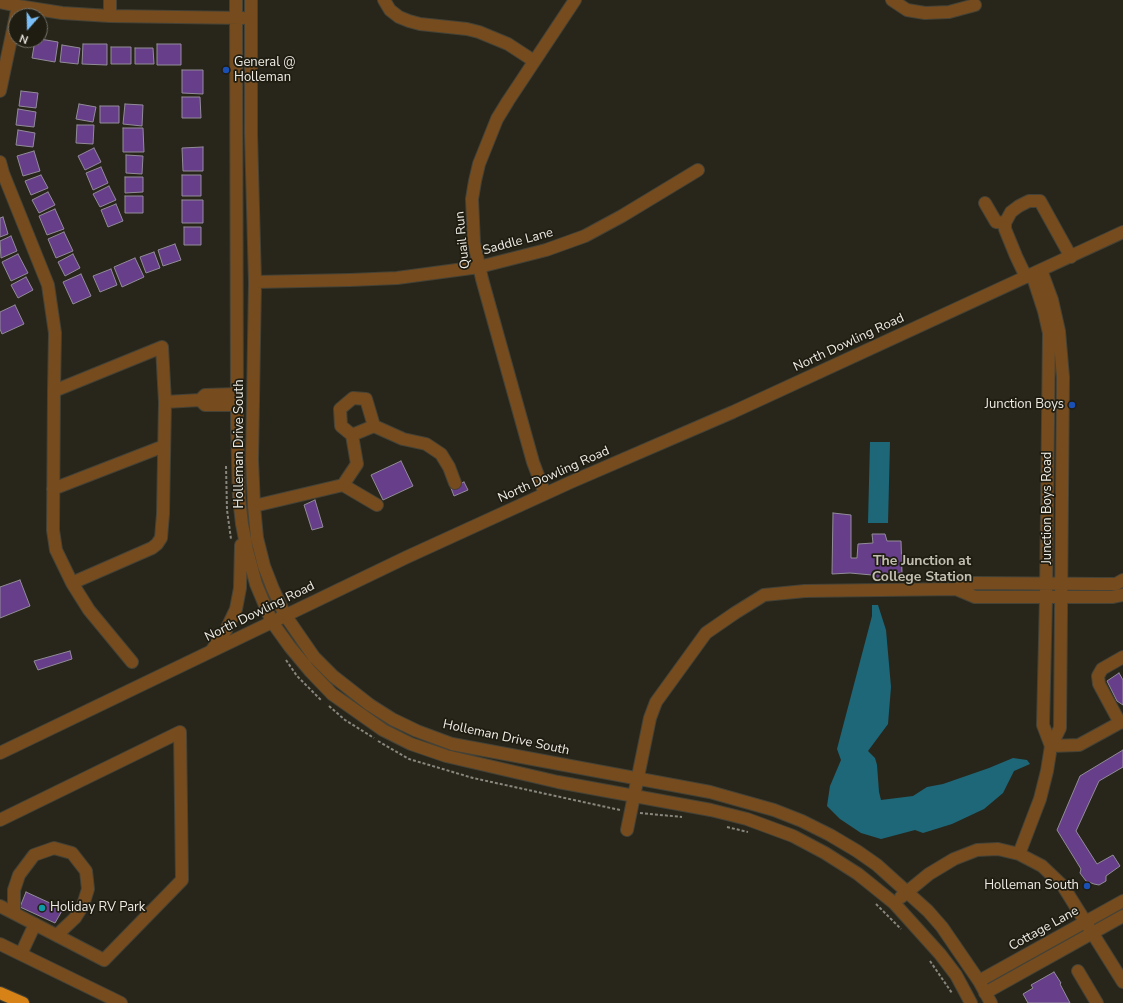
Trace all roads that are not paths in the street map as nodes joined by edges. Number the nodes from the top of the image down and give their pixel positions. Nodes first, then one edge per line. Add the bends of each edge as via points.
1 (110, 0) edge
2 (236, 0) edge
3 (251, 0) edge
4 (384, 0) edge
5 (575, 0) edge
6 (892, 0) edge
7 (0, 2) edge
8 (975, 5) dead end
9 (18, 6) junction
10 (110, 16) junction
11 (252, 18) junction
12 (236, 19) junction
13 (534, 61) junction
14 (0, 91) edge
15 (0, 162) edge
16 (698, 170) dead end
17 (985, 203) dead end
18 (1005, 223) junction
19 (1123, 232) edge
20 (1071, 256) junction
21 (479, 267) junction
22 (1033, 274) junction
23 (255, 282) junction
24 (54, 391) junction
25 (237, 399) junction
26 (164, 402) junction
27 (374, 426) junction
28 (352, 435) junction
29 (164, 446) junction
30 (455, 483) dead end
31 (343, 485) junction
32 (53, 489) junction
33 (546, 494) junction
34 (377, 505) dead end
35 (254, 506) junction
36 (242, 524) junction
37 (1119, 582) edge
38 (72, 583) junction
39 (1000, 583) junction
40 (1046, 584) junction
41 (1061, 584) junction
42 (956, 589) junction
43 (1121, 596) edge
44 (1001, 597) junction
45 (1046, 597) junction
46 (1061, 597) junction
47 (285, 615) junction
48 (272, 622) junction
49 (212, 651) junction
50 (1123, 657) edge
51 (132, 662) dead end
52 (1121, 722) edge
53 (1051, 746) junction
54 (0, 753) edge
55 (636, 779) junction
56 (633, 795) junction
57 (0, 820) edge
58 (627, 830) dead end
59 (1019, 854) junction
60 (907, 891) junction
61 (1123, 901) edge
62 (894, 903) junction
63 (0, 906) edge
64 (14, 913) junction
65 (1123, 916) edge
66 (1086, 922) junction
67 (35, 924) junction
68 (1093, 934) junction
69 (57, 935) junction
70 (0, 944) edge
71 (21, 954) junction
72 (1078, 971) dead end
73 (979, 981) junction
74 (1123, 982) edge
75 (0, 992) edge
76 (988, 998) edge
77 (21, 1002) edge
78 (121, 1003) edge
79 (971, 1003) edge
80 (1097, 1003) edge

1 - 10 street
2 - 12 street, Holleman Drive South
3 - 11 street, Holleman Drive South
4 - 13 street via 390,10 409,21 479,32 508,44
5 - 13 street, Quail Run
6 - 8 street via 907,10 925,14 949,12
7 - 9 street
9 - 10 street via 62,13
9 - 14 street
10 - 12 street
11 - 12 street
11 - 23 street, Holleman Drive South via 251,134
12 - 25 street, Holleman Drive South
13 - 21 street, Quail Run via 497,119 475,181 472,205 474,243
15 - 24 street via 48,285 55,333
16 - 21 street, Saddle Lane via 584,236 546,250
17 - 18 street via 996,222
18 - 20 street via 1011,212 1019,206 1030,201 1040,201
18 - 22 street via 1008,236
19 - 20 street, North Dowling Road
20 - 22 street, North Dowling Road
21 - 23 street, Saddle Lane via 397,278
21 - 33 street, Quail Run via 531,455
22 - 33 street, North Dowling Road via 733,412
22 - 40 street, Junction Boys Road via 1049,333
22 - 41 street, Junction Boys Road via 1052,300 1059,331 1063,377
23 - 35 street, Holleman Drive South via 252,460
24 - 26 street via 162,347
24 - 32 street
25 - 26 street via 205,395 200,400
25 - 36 street, Holleman Drive South
26 - 29 street
27 - 28 street
27 - 28 street via 366,399 353,398 340,409 341,426
27 - 30 street via 404,439 426,444 441,454
28 - 31 street via 357,464
29 - 32 street
29 - 38 street via 163,514 161,538 157,544
31 - 34 street
31 - 35 street
32 - 38 street via 53,530 56,550
33 - 47 street, North Dowling Road
35 - 47 street, Holleman Drive South via 257,538 264,566
36 - 48 street, Holleman Drive South via 256,584
36 - 49 street via 240,588 236,609
37 - 41 street
37 - 43 street
38 - 51 street via 101,625
39 - 40 street
39 - 42 street via 974,583
39 - 44 street
40 - 41 street
40 - 45 street, Junction Boys Road
41 - 46 street, Junction Boys Road
42 - 44 street via 975,597
42 - 55 street via 805,591 764,595 706,633 656,702
43 - 46 street
44 - 45 street
45 - 46 street
45 - 53 street, Junction Boys Road via 1043,724
46 - 53 street, Junction Boys Road via 1060,728
47 - 48 street, North Dowling Road
47 - 55 street, Holleman Drive South via 314,657 333,676 370,705 417,731 452,744
48 - 49 street, North Dowling Road
48 - 56 street, Holleman Drive South via 295,653 332,694 383,730 411,744 494,768
49 - 54 street, North Dowling Road
50 - 52 street via 1102,669 1098,676 1098,684
52 - 53 street via 1079,745
53 - 59 street, Junction Boys Road via 1040,799
55 - 56 street
55 - 60 street, Holleman Drive South via 710,792 774,810 802,821 857,851
56 - 58 street
56 - 62 street, Holleman Drive South via 747,819 793,836 858,874
57 - 69 street via 180,732 182,880 104,960
59 - 60 street via 998,849 978,850 954,859
59 - 66 street via 1042,866 1063,886
60 - 62 street
60 - 73 street, Holleman Drive South via 942,927
61 - 66 street, Cottage Lane
62 - 79 street, Holleman Drive South via 940,954 956,975
63 - 64 street
64 - 67 street
64 - 69 street via 14,890 19,875 34,855 54,848 72,853 86,870 88,889 75,918
65 - 68 street
66 - 68 street
66 - 73 street, Cottage Lane
67 - 69 street
67 - 71 street
68 - 74 street
68 - 76 street
70 - 71 street
71 - 78 street
72 - 80 street
73 - 76 street, Holleman Drive South
75 - 77 highway

